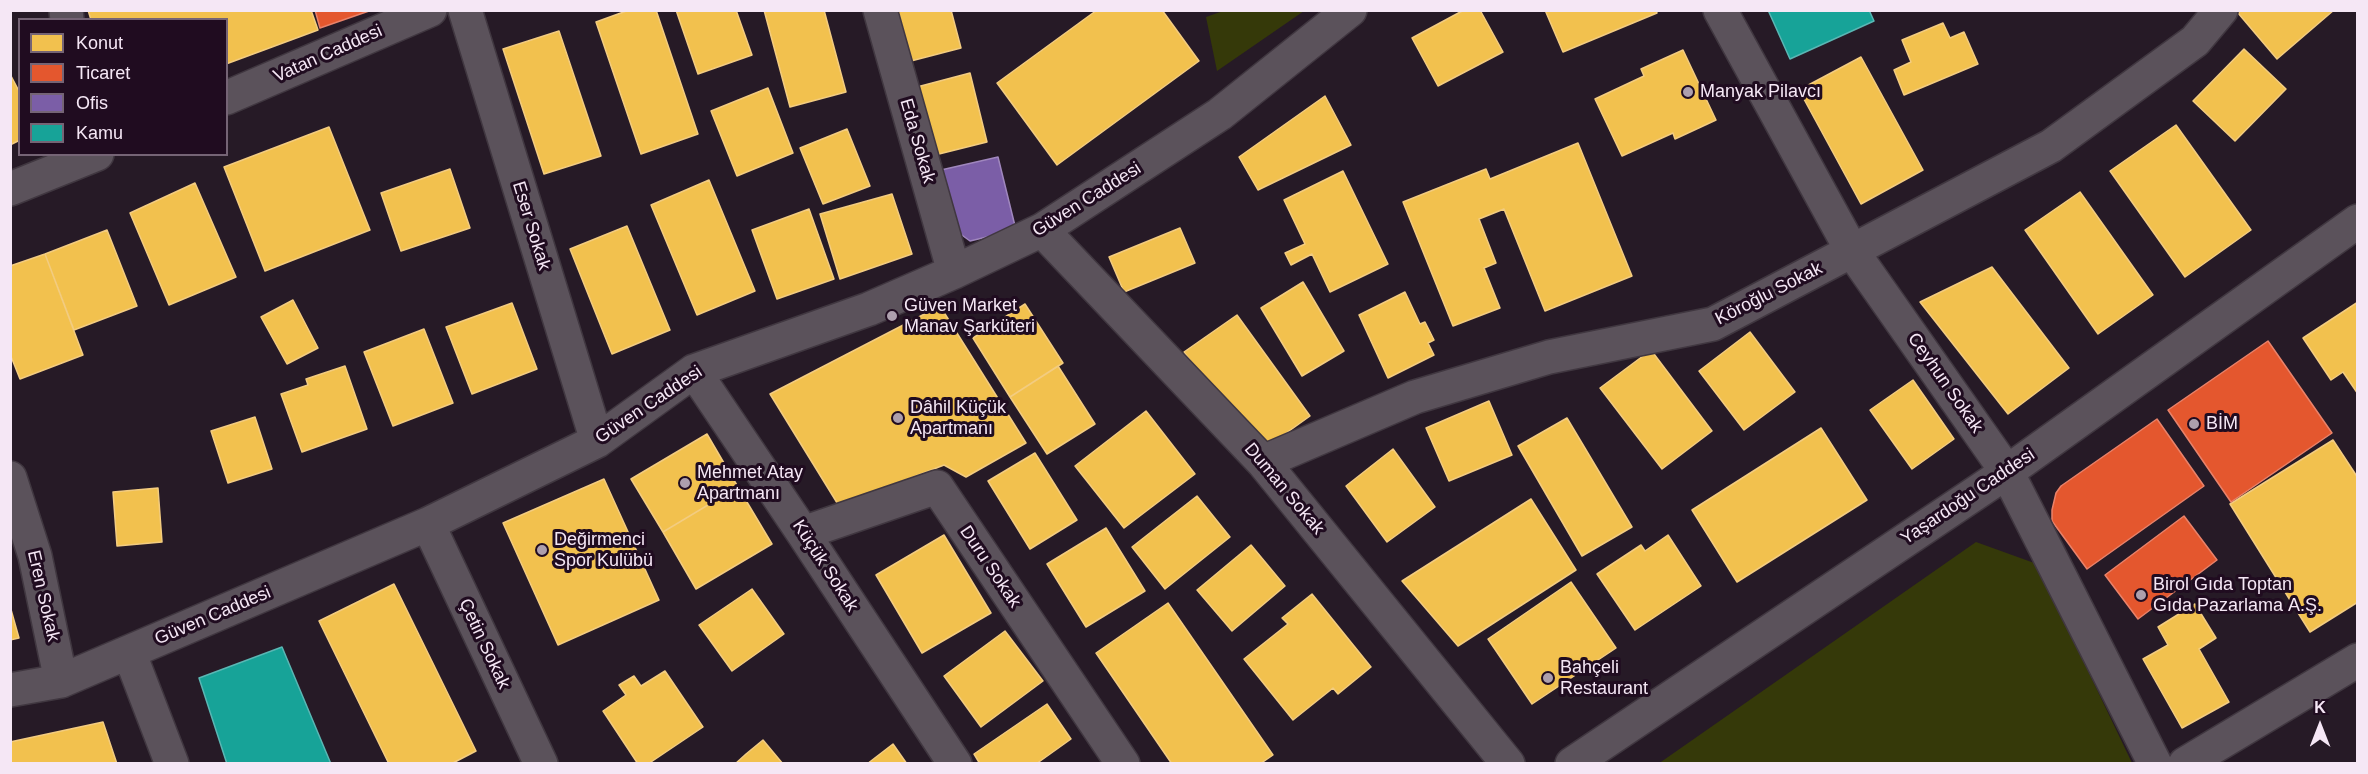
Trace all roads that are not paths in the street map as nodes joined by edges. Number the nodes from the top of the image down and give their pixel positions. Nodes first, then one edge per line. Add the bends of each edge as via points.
1 (430, 10) edge
2 (465, 10) edge
3 (880, 10) edge
4 (1350, 10) edge
5 (1720, 10) edge
6 (2221, 10) edge
7 (391, 18) edge
8 (228, 97) edge
9 (92, 156) edge
10 (10, 189) edge
11 (2358, 221) edge
12 (1042, 230) junction
13 (1852, 251) junction
14 (954, 272) junction
15 (694, 371) junction
16 (597, 441) junction
17 (1263, 462) junction
18 (2007, 472) junction
19 (10, 478) edge
20 (428, 524) junction
21 (803, 532) junction
22 (129, 652) junction
23 (2358, 660) edge
24 (62, 681) junction
25 (10, 690) edge
26 (172, 764) edge
27 (541, 764) edge
28 (955, 764) edge
29 (1123, 764) edge
30 (1508, 764) edge
31 (1572, 764) edge
32 (2155, 764) edge
33 (2185, 764) edge

1 - 7 street, Vatan Caddesi
2 - 16 street, Eser Sokak
3 - 14 street, Eda Sokak
4 - 12 street, Güven Caddesi via 1220,114
5 - 13 street, Ceyhun Sokak
6 - 13 street, Köroğlu Sokak via 2195,41 2051,146
7 - 8 street, Vatan Caddesi
9 - 10 street
11 - 18 street, Yaşardoğu Caddesi
12 - 14 street, Güven Caddesi
12 - 17 street, Duman Sokak
13 - 17 street, Köroğlu Sokak via 1713,324 1549,357 1415,397
13 - 18 street, Ceyhun Sokak
14 - 15 street, Güven Caddesi via 869,309
15 - 16 street, Güven Caddesi
15 - 21 street, Küçük Sokak
16 - 20 street, Güven Caddesi
17 - 30 street, Duman Sokak
18 - 31 street, Yaşardoğu Caddesi
18 - 32 street, Ceyhun Sokak
19 - 24 street, Eren Sokak via 34,556
20 - 22 street, Güven Caddesi
20 - 27 street, Çetin Sokak
21 - 28 street, Küçük Sokak
21 - 29 street, Duru Sokak via 937,487
22 - 24 street, Güven Caddesi
22 - 26 street
23 - 33 street
24 - 25 street, Güven Caddesi

